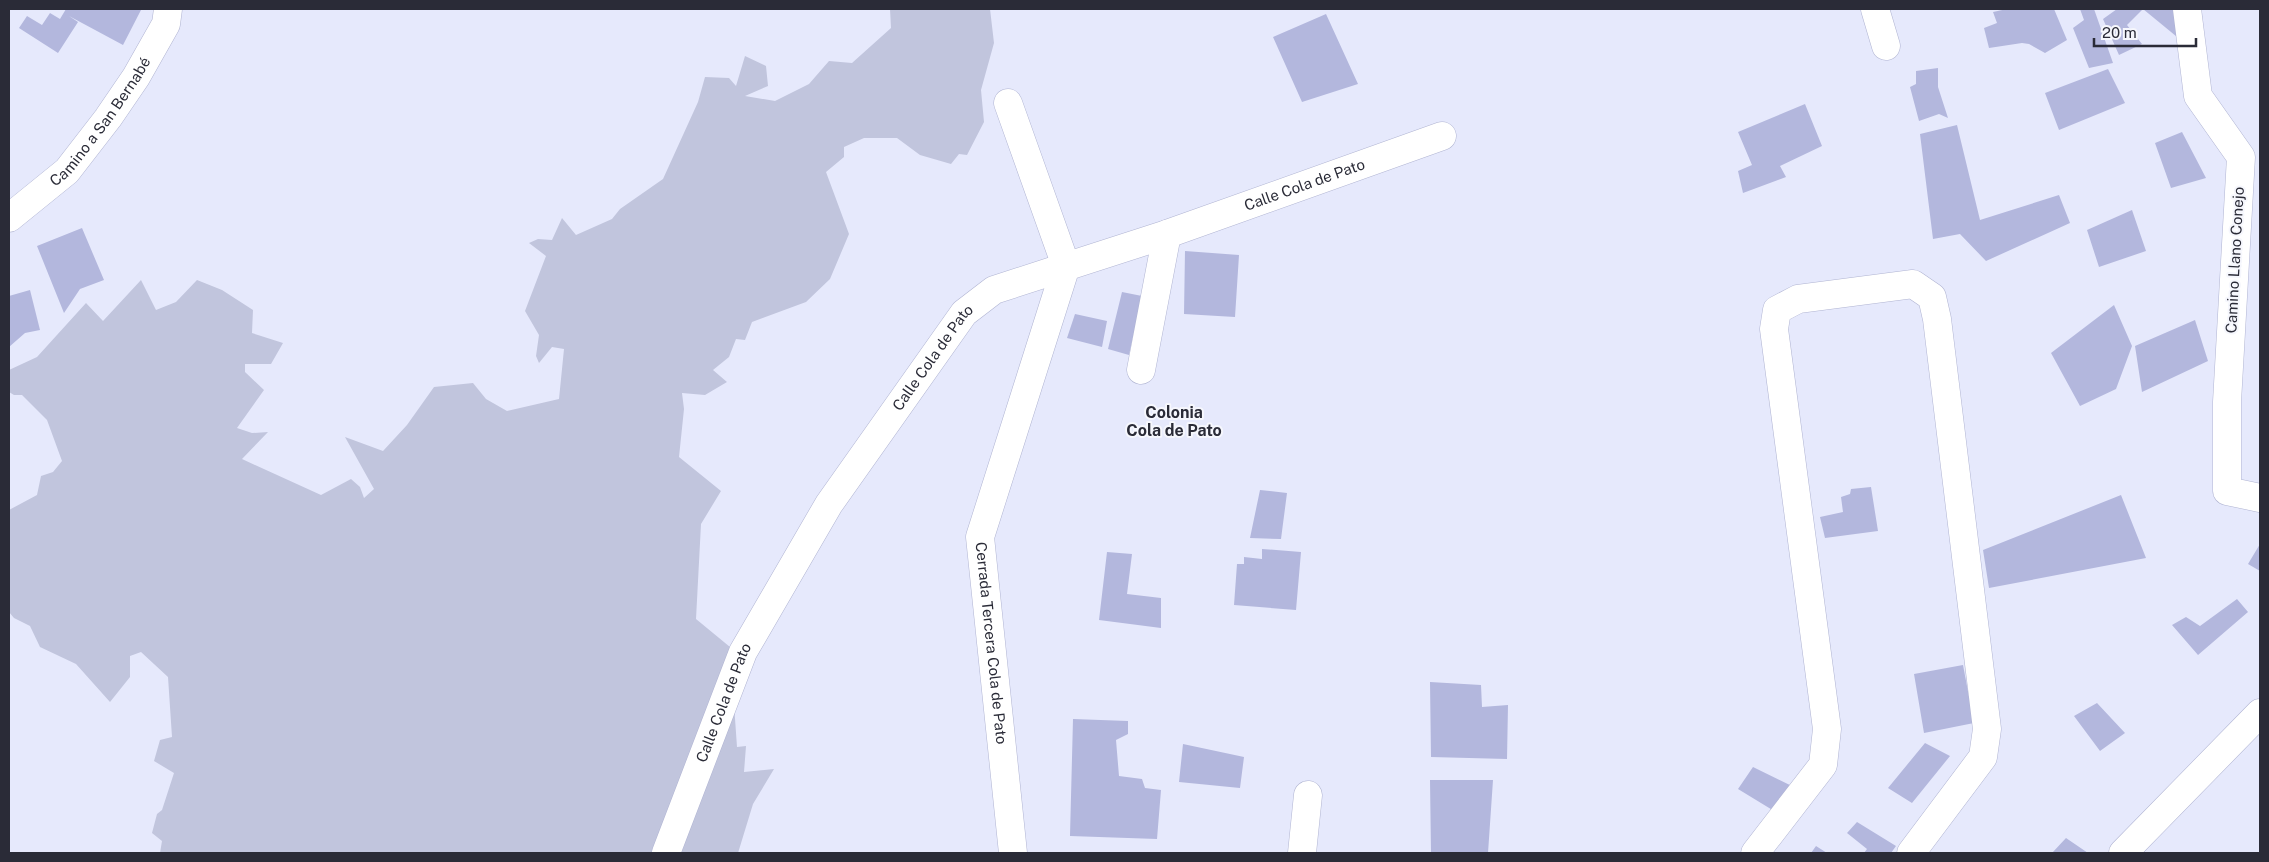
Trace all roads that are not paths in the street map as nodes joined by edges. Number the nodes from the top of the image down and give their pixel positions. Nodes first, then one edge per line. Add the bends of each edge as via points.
1 (168, 9) edge
2 (1875, 9) edge
3 (2187, 9) edge
4 (1886, 46) dead end
5 (1008, 103) dead end
6 (1442, 136) dead end
7 (9, 218) edge
8 (1167, 234) junction
9 (1066, 266) junction
10 (1141, 370) dead end
11 (2260, 498) edge
12 (2260, 713) edge
13 (1308, 795) dead end
14 (666, 853) edge
15 (1013, 853) edge
16 (1302, 853) edge
17 (1755, 853) edge
18 (1911, 853) edge
19 (2123, 853) edge

1 - 7 street, Camino a San Bernabé via 166,24 108,118 67,171
2 - 4 street
3 - 11 street, Camino Llano Conejo via 2198,96 2241,157 2227,402 2227,491
5 - 9 street
6 - 8 street, Calle Cola de Pato
8 - 9 street, Calle Cola de Pato
8 - 10 street
9 - 14 street, Calle Cola de Pato via 994,290 964,313 829,504 743,652
9 - 15 street, Cerrada Tercera Cola de Pato via 980,536
12 - 19 street
13 - 16 street
17 - 18 street via 1823,764 1827,729 1774,329 1777,310 1798,300 1913,284 1932,297 1937,319 1987,729 1983,757

